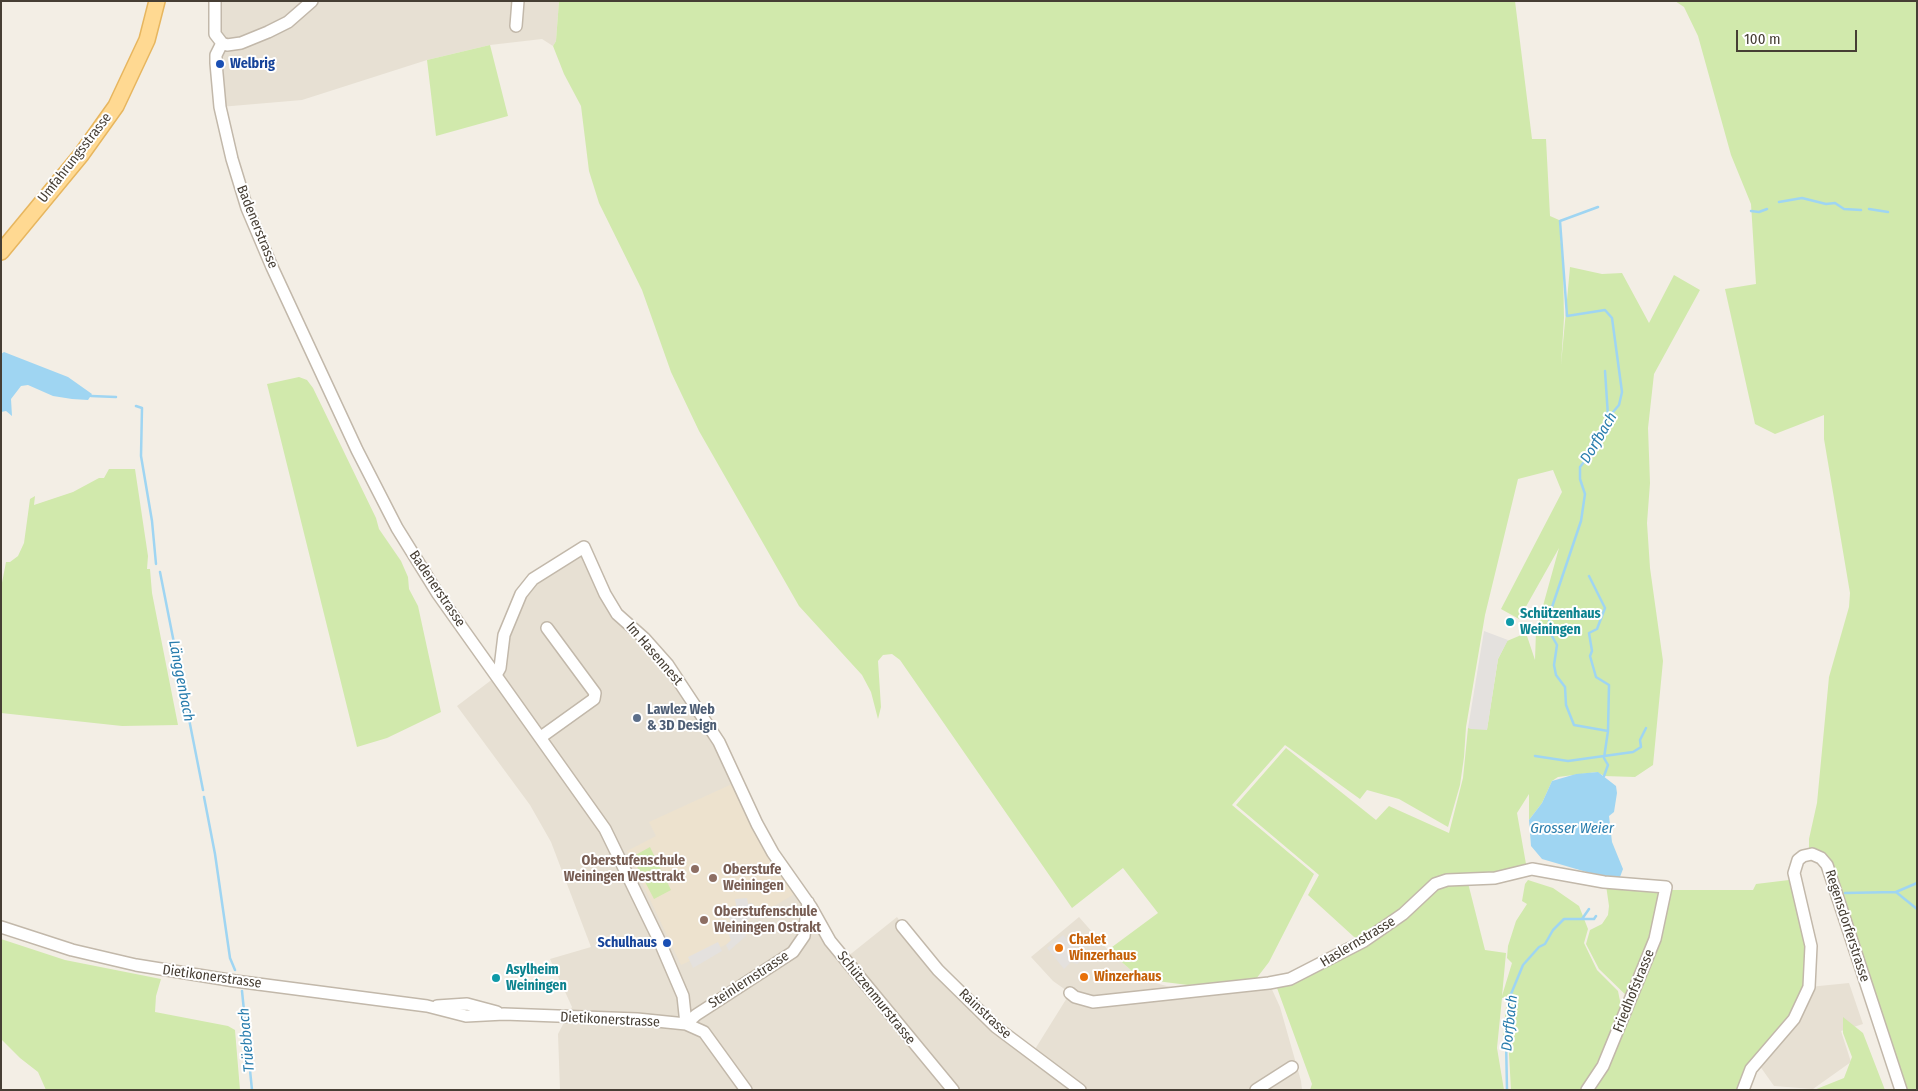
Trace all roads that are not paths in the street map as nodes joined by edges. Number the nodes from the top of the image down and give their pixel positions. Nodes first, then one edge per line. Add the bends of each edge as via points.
1 (157, 1) edge
2 (215, 1) edge
3 (312, 1) edge
4 (518, 1) edge
5 (516, 26) dead end
6 (222, 43) junction
7 (1, 252) edge
8 (547, 628) dead end
9 (496, 675) junction
10 (541, 737) junction
11 (1666, 887) joint
12 (808, 902) junction
13 (902, 926) dead end
14 (1, 927) edge
15 (1070, 993) dead end
16 (686, 1024) junction
17 (1292, 1067) dead end
18 (746, 1090) edge
19 (953, 1090) edge
20 (1080, 1090) edge
21 (1256, 1090) edge
22 (1587, 1090) edge
23 (1743, 1090) edge
24 (1901, 1090) edge

1 - 7 main road, Umfahrungsstrasse via 147,40 116,106 81,155
2 - 6 street via 214,29
3 - 6 street via 288,22 258,37 234,45
4 - 5 street
6 - 9 street, Badenerstrasse via 216,55 216,70 226,134 247,208 272,267 397,528 438,594
8 - 10 street via 595,693 594,699
9 - 10 street, Badenerstrasse
9 - 12 street, Im Hasennest via 500,668 504,635 521,594 533,579 584,547 618,614 668,665 720,742 757,824
10 - 16 street, Badenerstrasse via 588,801 616,848 683,996
11 - 15 street, Haslernstrasse via 1604,882 1532,869 1496,878 1447,880 1435,884 1403,914 1364,941 1290,978 1094,1002
11 - 22 street, Friedhofstrasse via 1655,939 1603,1066
12 - 16 street, Steinlernstrasse via 804,936 793,952 696,1014
12 - 19 street, Schützenmurstrasse via 823,931 844,960
13 - 20 street, Rainstrasse via 938,970 996,1027
14 - 16 street, Dietikonerstrasse via 72,950 158,969 427,1006 466,1016 504,1014
16 - 18 street via 704,1032
17 - 21 street
23 - 24 street, Regensdorferstrasse via 1751,1069 1794,1019 1809,987 1811,946 1794,873 1801,858 1812,854 1824,860 1829,870

